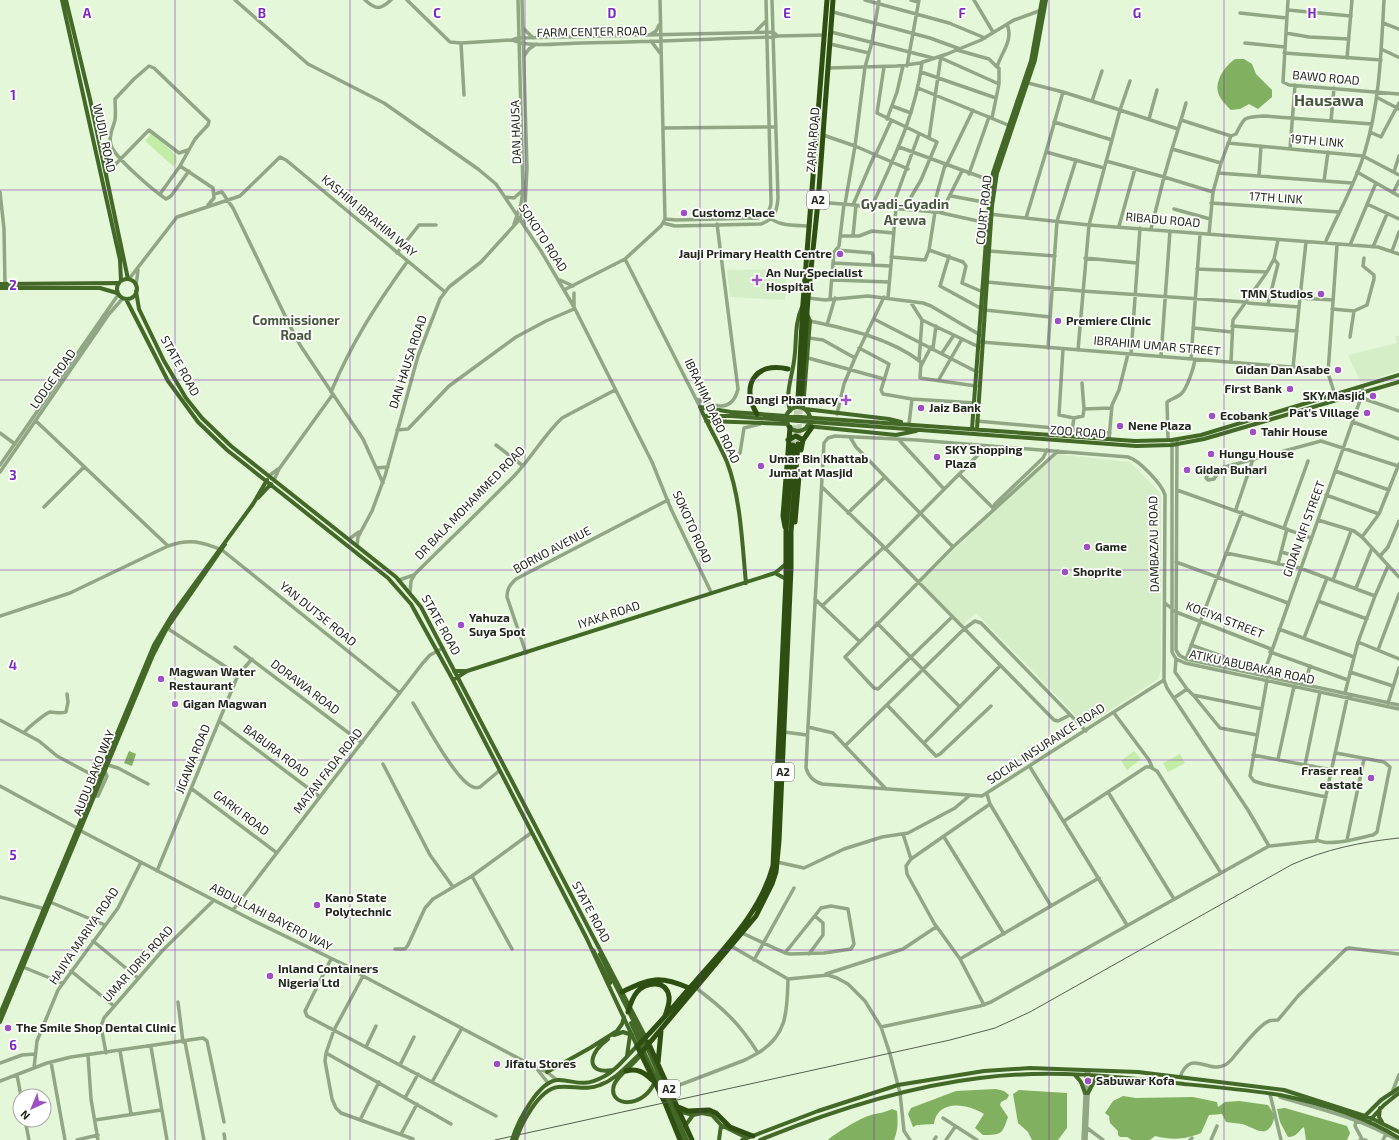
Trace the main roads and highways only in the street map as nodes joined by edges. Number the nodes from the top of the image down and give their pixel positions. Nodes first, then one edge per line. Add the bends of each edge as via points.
1 (62, 0) edge
2 (66, 0) edge
3 (827, 0) edge
4 (833, 0) edge
5 (1042, 0) edge
6 (1046, 0) edge
7 (105, 176) junction
8 (990, 214) junction
9 (129, 279) junction
10 (120, 282) junction
11 (3, 286) edge
12 (32, 286) junction
13 (0, 288) edge
14 (136, 291) junction
15 (118, 294) junction
16 (124, 299) junction
17 (803, 304) junction
18 (983, 310) junction
19 (807, 314) junction
20 (981, 342) junction
21 (788, 368) dead end
22 (794, 373) dead end
23 (1399, 375) edge
24 (799, 377) junction
25 (1399, 382) edge
26 (804, 408) junction
27 (790, 411) junction
28 (722, 413) junction
29 (757, 414) junction
30 (704, 416) junction
31 (706, 421) junction
32 (907, 424) junction
33 (891, 425) junction
34 (789, 426) junction
35 (809, 427) junction
36 (974, 429) junction
37 (921, 430) junction
38 (788, 440) junction
39 (803, 440) junction
40 (796, 444) tunnel mouth
41 (269, 476) junction
42 (274, 480) junction
43 (266, 481) junction
44 (271, 485) junction
45 (253, 504) junction
46 (788, 531) junction
47 (221, 549) junction
48 (787, 564) junction
49 (775, 573) junction
50 (786, 579) junction
51 (746, 582) junction
52 (455, 671) junction
53 (467, 671) junction
54 (449, 673) junction
55 (458, 678) junction
56 (453, 680) junction
57 (79, 830) junction
58 (45, 909) junction
59 (591, 936) junction
60 (586, 938) junction
61 (611, 981) junction
62 (690, 988) junction
63 (622, 992) junction
64 (628, 1012) junction
65 (0, 1014) edge
66 (624, 1017) junction
67 (665, 1017) junction
68 (0, 1022) edge
69 (629, 1028) junction
70 (661, 1030) junction
71 (638, 1037) junction
72 (646, 1038) junction
73 (649, 1044) junction
74 (637, 1046) junction
75 (640, 1053) junction
76 (627, 1057) junction
77 (658, 1064) junction
78 (1055, 1068) junction
79 (614, 1069) junction
80 (626, 1071) junction
81 (547, 1072) road end
82 (975, 1073) junction
83 (1055, 1075) junction
84 (1074, 1075) junction
85 (1097, 1076) junction
86 (656, 1077) junction
87 (976, 1078) junction
88 (656, 1084) junction
89 (1243, 1084) junction
90 (1399, 1088) edge
91 (1243, 1091) junction
92 (1399, 1093) edge
93 (675, 1108) junction
94 (1380, 1108) junction
95 (693, 1116) junction
96 (1363, 1118) junction
97 (1371, 1118) junction
98 (1367, 1124) junction
99 (1383, 1124) junction
100 (721, 1125) junction
101 (518, 1130) junction
102 (683, 1130) junction
103 (1399, 1132) edge
104 (753, 1136) junction
105 (1398, 1138) edge
106 (745, 1139) edge
107 (512, 1140) edge
108 (516, 1140) edge
109 (680, 1140) edge
110 (684, 1140) edge
111 (687, 1140) edge
112 (692, 1140) edge
113 (719, 1140) edge
114 (760, 1140) edge

1 - 7 main road, WUDIL ROAD
2 - 7 main road, WUDIL ROAD
3 - 17 highway, ZARIA ROAD / A2
4 - 19 highway, ZARIA ROAD / A2
5 - 8 main road, COURT ROAD via 1032,61 1008,124 992,181
6 - 8 main road, COURT ROAD via 1040,39 1028,83 997,173
7 - 9 main road, WUDIL ROAD
7 - 10 main road, WUDIL ROAD via 120,260
8 - 18 main road, COURT ROAD
8 - 18 main road, COURT ROAD via 987,223
9 - 10 main road
9 - 14 main road via 136,286
10 - 12 main road
10 - 15 main road
11 - 12 main road
11 - 13 main road
12 - 15 main road via 100,288
14 - 16 main road via 134,296
14 - 41 main road, STATE ROAD via 142,315 170,373 186,398 222,438
15 - 16 main road
16 - 43 main road, STATE ROAD via 168,381 191,415 227,450
17 - 24 highway, ZARIA ROAD / A2
17 - 27 main road via 797,321 788,393
18 - 20 main road, COURT ROAD
18 - 20 main road, COURT ROAD
19 - 24 highway, ZARIA ROAD / A2 via 799,400
19 - 26 main road via 810,321
20 - 36 main road, COURT ROAD via 974,403
20 - 36 main road, COURT ROAD via 977,421
21 - 29 highway via 771,366 761,370 752,380 749,398
22 - 24 highway
23 - 36 main road, ZOO ROAD via 1201,435 1170,440 1135,441
25 - 37 main road, ZOO ROAD via 1178,445 1136,446
26 - 27 main road via 797,407
26 - 32 main road via 889,419
26 - 35 main road via 810,419
27 - 34 main road via 787,416
28 - 29 main road
28 - 30 main road
28 - 30 main road, IBRAHIM DABO ROAD via 700,407
28 - 33 main road
29 - 33 main road
30 - 31 main road, IBRAHIM DABO ROAD
31 - 34 main road
31 - 51 main road, IBRAHIM DABO ROAD via 727,462 736,494
32 - 33 main road, ZOO ROAD
32 - 36 main road, ZOO ROAD
33 - 37 main road, ZOO ROAD
34 - 35 main road via 799,430
34 - 38 highway
35 - 37 main road via 896,435
35 - 39 highway
38 - 39 highway via 796,436
38 - 46 highway via 783,516
39 - 46 highway via 795,522
40 - 46 highway, A2
41 - 42 main road, STATE ROAD
41 - 43 main road, AUDU BAKO WAY
42 - 44 main road, AUDU BAKO WAY
42 - 52 main road, STATE ROAD via 399,580 421,607
43 - 44 main road, STATE ROAD
43 - 45 main road, AUDU BAKO WAY
44 - 45 main road, AUDU BAKO WAY
44 - 54 main road, STATE ROAD via 397,587 417,613
45 - 47 main road, AUDU BAKO WAY
46 - 48 highway, A2
46 - 70 highway, A2 via 791,568 777,862 768,895 756,916
47 - 57 main road, AUDU BAKO WAY via 167,628
47 - 57 main road, AUDU BAKO WAY via 172,615 154,645
48 - 49 main road, IYAKA ROAD
48 - 50 highway, A2
49 - 50 main road
49 - 51 main road, IYAKA ROAD
50 - 62 highway, A2 via 773,866 765,890 753,912
51 - 53 main road, IYAKA ROAD
52 - 53 main road, IYAKA ROAD
52 - 54 main road, IYAKA ROAD
52 - 55 main road, STATE ROAD
53 - 55 main road
54 - 56 main road, STATE ROAD
55 - 56 main road
55 - 59 main road, STATE ROAD
56 - 60 main road, STATE ROAD
57 - 58 main road, AUDU BAKO WAY
57 - 58 main road, AUDU BAKO WAY
58 - 65 main road, AUDU BAKO WAY
58 - 68 main road, AUDU BAKO WAY
59 - 61 main road
59 - 63 main road, STATE ROAD
60 - 61 main road
60 - 66 main road, STATE ROAD
61 - 64 main road
61 - 71 main road
62 - 63 highway via 656,979 639,983
62 - 67 highway, A2
63 - 72 main road, STATE ROAD
64 - 67 highway via 636,994 649,984 657,984 668,994
64 - 93 main road
66 - 69 main road, STATE ROAD
66 - 81 main road via 617,1031
67 - 72 highway, A2
69 - 74 main road, STATE ROAD
69 - 76 main road via 631,1042
70 - 73 highway, A2
70 - 77 highway
71 - 79 main road via 619,1033 605,1041 595,1052 592,1061 596,1068 602,1071
71 - 86 main road
72 - 73 highway, A2
72 - 74 highway, A2
73 - 75 highway, A2
73 - 77 highway, A2
74 - 75 highway, A2
74 - 76 main road
75 - 80 main road
75 - 88 highway, A2
75 - 101 main road via 621,1072 601,1085 588,1089 557,1087 547,1092 535,1104
76 - 79 main road
77 - 93 highway, A2
78 - 82 main road
78 - 83 main road
78 - 89 main road via 1138,1072
79 - 101 main road via 600,1079 586,1083 557,1080 548,1083 530,1104
80 - 86 main road via 614,1086 614,1093 620,1101 633,1102 643,1098 652,1088
80 - 88 highway via 643,1072
82 - 87 main road
82 - 104 main road via 898,1085 818,1111
83 - 84 main road
83 - 87 main road
84 - 85 main road
84 - 85 main road via 1082,1082 1086,1093
85 - 91 main road
86 - 110 main road
87 - 114 main road via 900,1093 814,1118
88 - 109 highway, A2
89 - 91 main road
89 - 96 main road via 1284,1090
90 - 96 main road via 1393,1090
91 - 96 main road via 1302,1100
92 - 94 main road
93 - 95 main road
93 - 102 main road
93 - 104 highway via 688,1111 709,1110 730,1126
93 - 112 highway, A2
94 - 97 main road
94 - 99 main road via 1379,1118
95 - 100 main road via 708,1114 715,1117
95 - 102 main road
96 - 97 main road
96 - 98 main road
97 - 98 main road
97 - 99 main road
98 - 105 main road
99 - 103 main road
100 - 106 main road
100 - 113 main road
101 - 107 main road
101 - 108 main road
102 - 111 main road
104 - 106 main road

